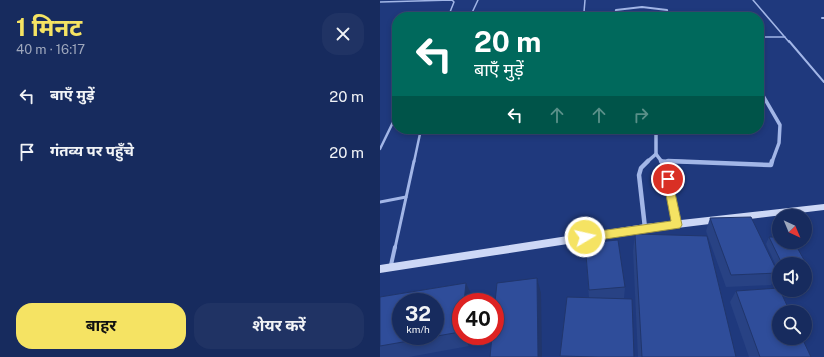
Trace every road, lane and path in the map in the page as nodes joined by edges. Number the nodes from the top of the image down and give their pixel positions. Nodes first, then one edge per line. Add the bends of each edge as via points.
1 (429, 0) edge
2 (478, 0) edge
3 (586, 0) edge
4 (753, 0) edge
5 (426, 1) edge
6 (380, 2) edge
7 (450, 12) edge
8 (472, 12) edge
9 (584, 12) edge
10 (616, 12) edge
11 (667, 12) edge
12 (763, 12) edge
13 (764, 13) edge
14 (764, 37) edge
15 (785, 37) junction
16 (824, 82) edge
17 (764, 97) edge
18 (391, 125) edge
19 (420, 134) edge
20 (656, 134) edge
21 (380, 149) edge
22 (656, 154) junction
23 (661, 161) junction
24 (406, 197) junction
25 (380, 202) edge
26 (824, 207) edge
27 (676, 225) junction
28 (645, 228) junction
29 (391, 267) junction
30 (380, 269) edge

1 - 5 lane
2 - 8 lane
3 - 9 lane
4 - 12 lane
5 - 6 lane
5 - 7 lane via 452,0 454,2
10 - 11 street via 623,8 660,8
13 - 15 lane
14 - 15 lane
15 - 16 lane
17 - 23 street via 780,125 779,143 771,165
18 - 21 lane
19 - 24 lane
20 - 22 street
22 - 23 street
22 - 28 street via 641,168 639,175
23 - 27 street via 665,167
24 - 25 lane
24 - 29 lane
26 - 27 street
27 - 28 street
28 - 29 street
29 - 30 street

